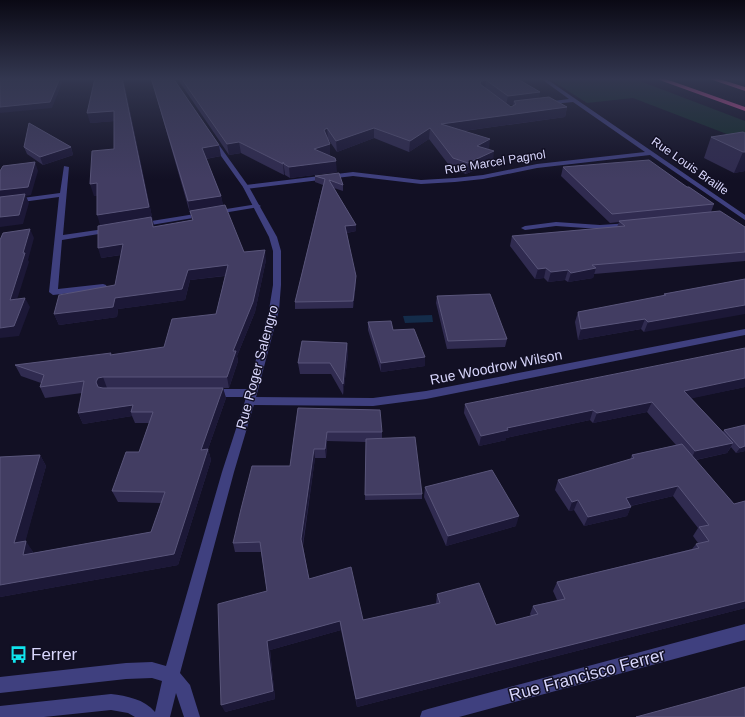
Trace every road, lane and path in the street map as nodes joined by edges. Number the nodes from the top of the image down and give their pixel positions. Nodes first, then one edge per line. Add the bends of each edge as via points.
1 (591, 111) edge
2 (209, 133) edge
3 (652, 153) junction
4 (66, 167) dead end
5 (246, 187) junction
6 (62, 195) junction
7 (0, 203) edge
8 (258, 206) junction
9 (723, 215) edge
10 (742, 216) edge
11 (636, 224) edge
12 (525, 228) dead end
13 (59, 238) junction
14 (103, 287) edge
15 (745, 332) edge
16 (205, 393) edge
17 (251, 397) junction
18 (745, 632) edge
19 (171, 676) junction
20 (0, 685) edge
21 (0, 714) edge
22 (148, 717) edge
23 (162, 717) edge
24 (192, 717) edge
25 (428, 717) edge

1 - 3 street, Rue Louis Braille
2 - 5 street, Rue Roger Salengro
3 - 5 street, Rue Marcel Pagnol via 537,166 455,180 421,182 353,174
3 - 10 street, Rue Louis Braille
4 - 6 street
5 - 8 street, Rue Roger Salengro
6 - 7 street
6 - 13 street
8 - 13 street
8 - 17 street, Rue Roger Salengro via 273,237 278,265 274,310
9 - 10 street
11 - 12 street via 600,227 556,224
13 - 14 street via 53,292
15 - 17 street, Rue Woodrow Wilson via 395,400 353,402
16 - 17 street, Rue Woodrow Wilson
17 - 19 street, Rue Roger Salengro
18 - 25 street, Rue Francisco Ferrer
19 - 20 street via 144,669
19 - 23 street, Rue Roger Salengro
19 - 24 street via 184,691
21 - 22 street via 111,702 139,709

